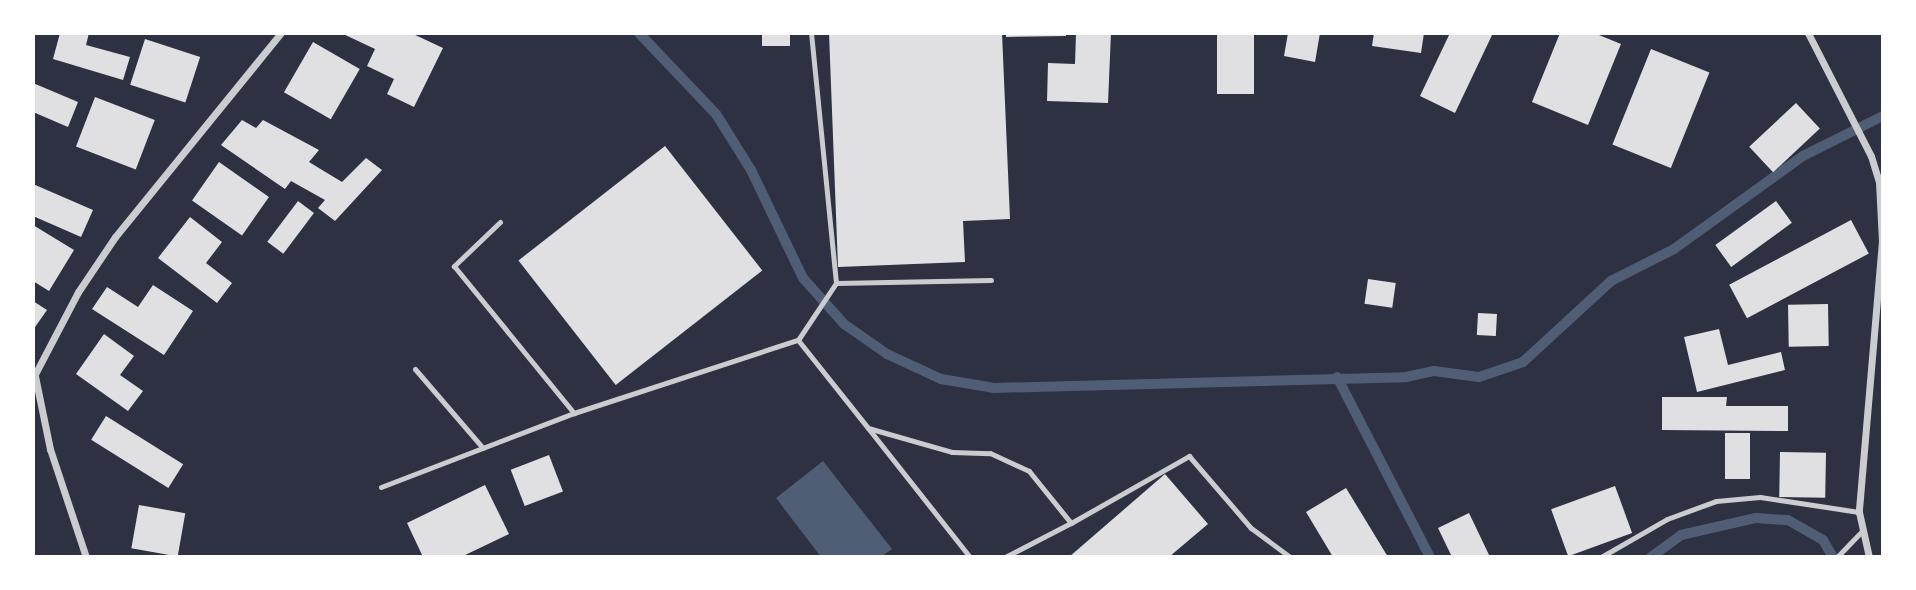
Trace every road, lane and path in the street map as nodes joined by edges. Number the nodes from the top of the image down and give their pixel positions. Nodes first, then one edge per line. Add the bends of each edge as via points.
1 (281, 33) edge
2 (811, 33) edge
3 (1808, 33) edge
4 (500, 222) dead end
5 (992, 281) dead end
6 (836, 286) junction
7 (798, 341) junction
8 (415, 369) dead end
9 (34, 377) edge
10 (574, 413) junction
11 (868, 428) junction
12 (483, 448) junction
13 (381, 487) dead end
14 (1859, 512) junction
15 (1071, 523) junction
16 (1862, 531) junction
17 (86, 557) edge
18 (970, 557) edge
19 (1006, 557) edge
20 (1290, 557) edge
21 (1601, 557) edge
22 (1838, 557) edge
23 (1869, 557) edge

1 - 9 street via 115,237 78,292
2 - 6 lane
3 - 14 street via 1871,156 1883,212
4 - 10 lane via 454,267
5 - 6 lane
6 - 7 lane
7 - 10 lane
7 - 11 lane
8 - 12 lane
9 - 17 street via 50,449
10 - 12 lane
11 - 15 lane via 911,443 1000,457 1029,471
11 - 18 lane
12 - 13 lane
14 - 16 street
14 - 21 lane via 1760,497 1716,501 1667,519
15 - 19 lane
15 - 20 lane via 1189,456 1251,528
16 - 22 lane
16 - 23 street

